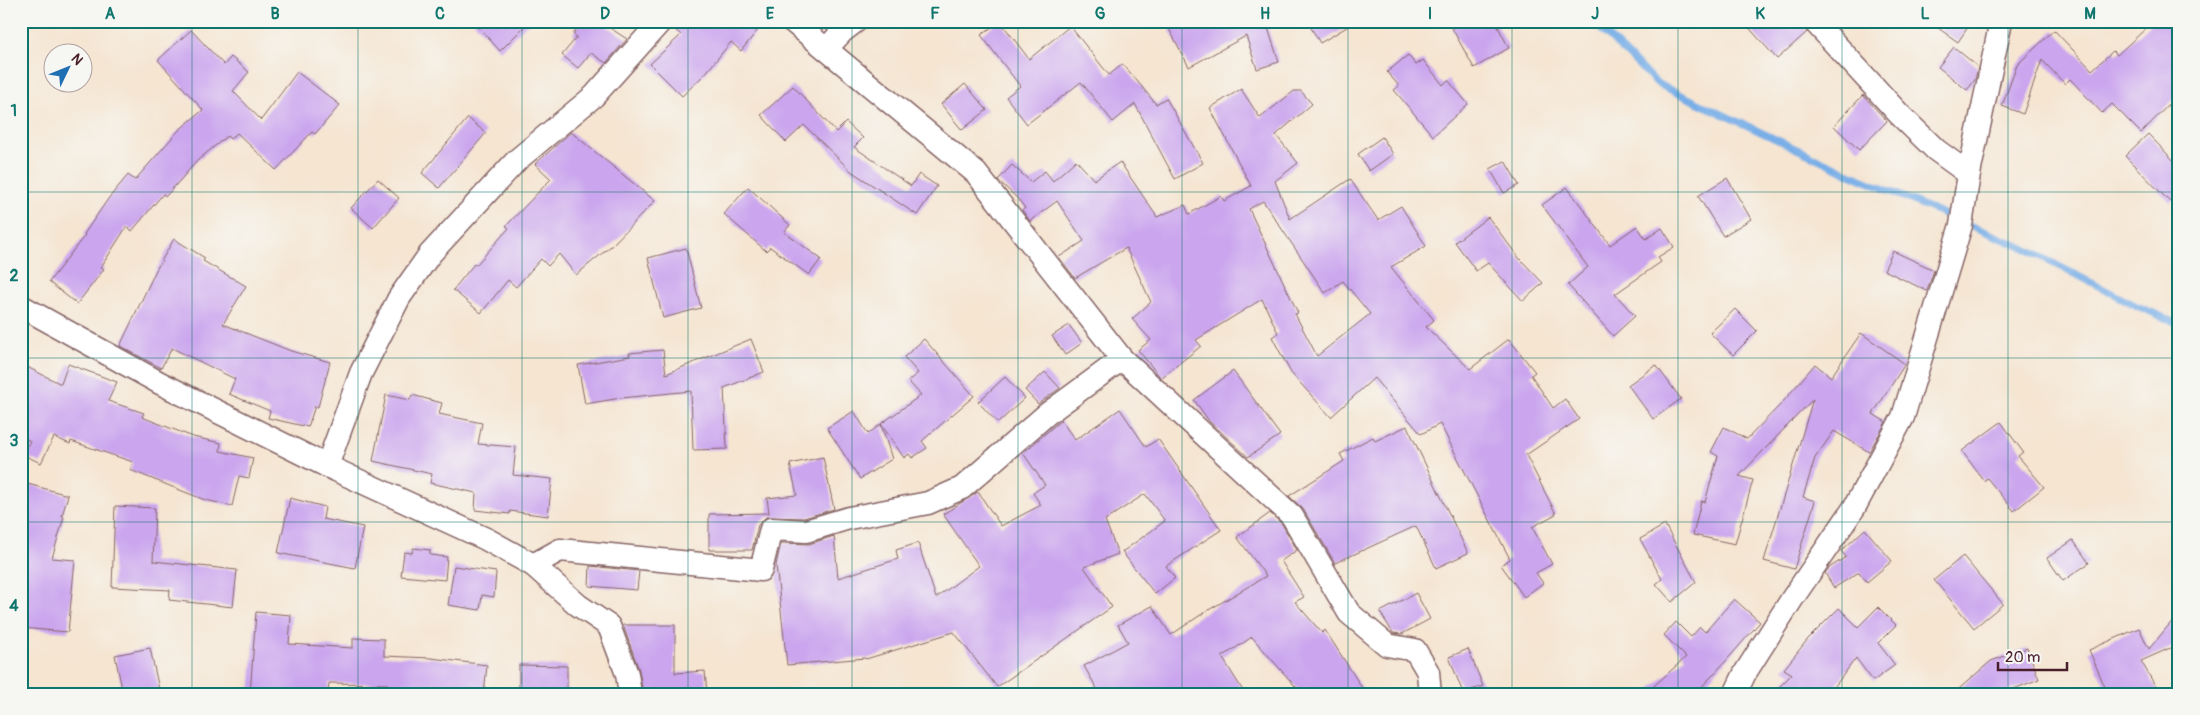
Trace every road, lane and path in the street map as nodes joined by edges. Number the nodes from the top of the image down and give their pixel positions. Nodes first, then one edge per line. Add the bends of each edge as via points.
1 (661, 21) edge
2 (792, 21) edge
3 (856, 21) edge
4 (1814, 21) edge
5 (2001, 21) edge
6 (826, 49) junction
7 (1969, 174) junction
8 (21, 306) edge
9 (1122, 359) junction
10 (327, 466) junction
11 (534, 565) junction
12 (630, 694) edge
13 (1430, 694) edge
14 (1735, 694) edge

1 - 10 street via 594,96 517,160 430,254 399,298 361,373
2 - 6 street
3 - 6 street
4 - 7 street via 1899,114 1936,150
5 - 7 street
6 - 9 street via 976,173
7 - 14 street via 1961,225 1903,417 1854,508 1792,599
8 - 10 street via 160,383
9 - 11 street via 1047,414 962,488 928,503 849,518 806,531 771,529 761,570 560,550
9 - 13 street via 1292,516 1349,613 1387,645 1415,650 1428,672
10 - 11 street via 486,539
11 - 12 street via 578,605 609,626 627,674

